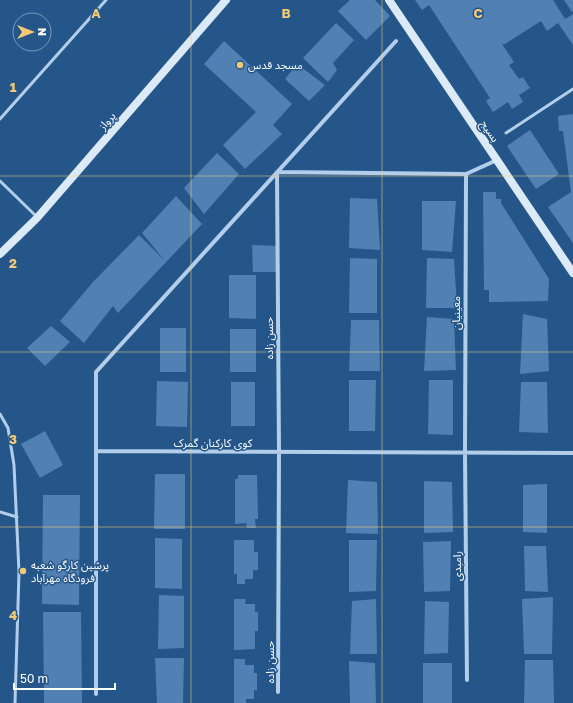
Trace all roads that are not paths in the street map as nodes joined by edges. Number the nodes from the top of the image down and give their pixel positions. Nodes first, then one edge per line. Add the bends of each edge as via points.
1 (106, 0) edge
2 (226, 0) edge
3 (389, 0) edge
4 (396, 41) dead end
5 (573, 90) edge
6 (0, 119) edge
7 (506, 133) dead end
8 (497, 160) junction
9 (277, 172) junction
10 (466, 174) junction
11 (0, 181) edge
12 (37, 218) junction
13 (0, 254) edge
14 (573, 273) edge
15 (0, 414) edge
16 (96, 451) junction
17 (279, 452) junction
18 (465, 453) junction
19 (573, 453) edge
20 (0, 512) edge
21 (17, 518) junction
22 (467, 680) dead end
23 (278, 692) dead end
24 (96, 694) dead end
25 (16, 703) edge

1 - 6 lane
2 - 12 main road, پرواز
3 - 8 main road, بسیج
4 - 9 street
5 - 7 lane
8 - 10 street
8 - 14 main road, بسیج
9 - 10 street
9 - 16 street via 96,372
9 - 17 street, حسن زاده
10 - 18 street, معینیان
11 - 12 lane
12 - 13 main road, پرواز
15 - 21 lane via 8,428 14,465
16 - 17 street, کوی کارکنان گمرک
16 - 24 street
17 - 18 street, کوی کارکنان گمرک
17 - 23 street, حسن زاده
18 - 19 street, کوی کارکنان گمرک
18 - 22 street, رامبدی
20 - 21 lane
21 - 25 lane via 19,572

